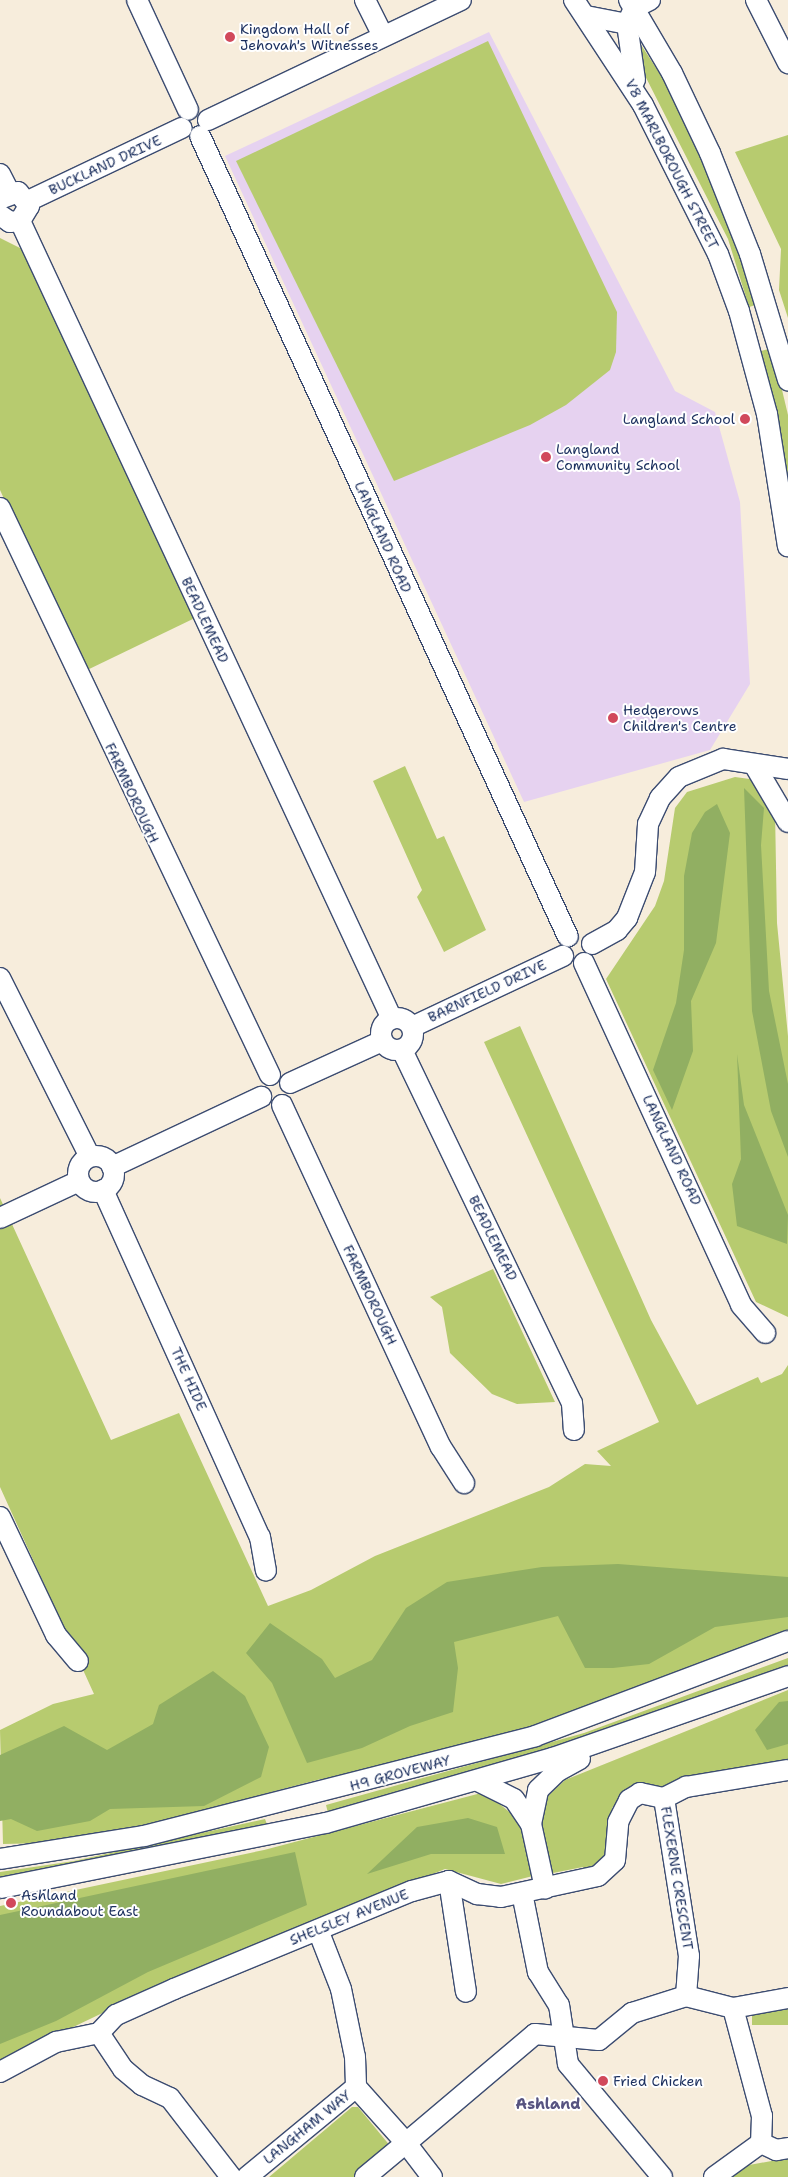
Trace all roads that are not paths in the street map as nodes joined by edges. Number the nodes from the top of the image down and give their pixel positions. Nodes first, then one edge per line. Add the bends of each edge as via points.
1 (137, 0) edge
2 (365, 0) edge
3 (461, 0) edge
4 (557, 0) edge
5 (664, 0) edge
6 (756, 0) edge
7 (580, 9) edge
8 (636, 10) edge
9 (383, 36) junction
10 (788, 63) edge
11 (638, 96) junction
12 (185, 119) junction
13 (204, 128) junction
14 (0, 174) edge
15 (4, 196) edge
16 (28, 201) junction
17 (0, 215) edge
18 (20, 221) junction
19 (788, 380) edge
20 (0, 508) edge
21 (788, 546) edge
22 (788, 756) edge
23 (747, 763) junction
24 (788, 769) edge
25 (788, 822) edge
26 (592, 944) junction
27 (566, 946) junction
28 (584, 964) junction
29 (0, 978) edge
30 (392, 1019) junction
31 (412, 1027) junction
32 (382, 1041) junction
33 (402, 1050) junction
34 (270, 1075) junction
35 (290, 1083) junction
36 (261, 1097) junction
37 (282, 1105) junction
38 (90, 1157) junction
39 (112, 1167) junction
40 (79, 1181) junction
41 (103, 1190) junction
42 (0, 1218) edge
43 (765, 1333) dead end
44 (574, 1430) dead end
45 (464, 1483) dead end
46 (0, 1517) edge
47 (266, 1570) dead end
48 (788, 1641) edge
49 (78, 1661) dead end
50 (788, 1676) edge
51 (633, 1731) junction
52 (788, 1770) edge
53 (478, 1781) junction
54 (664, 1798) junction
55 (531, 1824) junction
56 (0, 1859) edge
57 (449, 1881) junction
58 (0, 1888) edge
59 (545, 1888) junction
60 (522, 1893) junction
61 (318, 1930) junction
62 (466, 1992) dead end
63 (686, 1996) junction
64 (788, 1998) edge
65 (733, 2008) junction
66 (99, 2033) junction
67 (565, 2036) junction
68 (0, 2072) edge
69 (356, 2087) junction
70 (406, 2143) junction
71 (761, 2143) junction
72 (788, 2148) edge
73 (231, 2177) edge
74 (247, 2177) edge
75 (365, 2177) edge
76 (432, 2177) edge
77 (662, 2177) edge
78 (714, 2177) edge

1 - 12 street
2 - 9 street
3 - 9 street
4 - 7 street
5 - 8 street
6 - 10 street
7 - 8 street
7 - 11 street, V8 MARLBOROUGH STREET
8 - 11 street
8 - 19 street via 710,153 766,302
9 - 13 street
11 - 21 street, V8 MARLBOROUGH STREET via 700,213 739,311 752,352 770,433
12 - 13 street via 200,111
12 - 16 street, BUCKLAND DRIVE
13 - 27 street, LANGLAND ROAD
14 - 15 street
15 - 16 street via 22,194
16 - 18 street via 27,215
17 - 18 street via 10,222
18 - 30 street, BEADLEMEAD
20 - 34 street, FARMBOROUGH via 168,870
22 - 23 street via 760,755
23 - 24 street
23 - 25 street
23 - 26 street via 702,764 668,788 648,824 644,872 638,896 617,930
26 - 27 street via 582,934
26 - 28 street via 592,954
27 - 28 street via 574,965
27 - 31 street, BARNFIELD DRIVE
28 - 43 street, LANGLAND ROAD via 741,1305
29 - 38 street
30 - 31 street via 401,1018
30 - 32 street via 383,1025
31 - 33 street via 413,1038
32 - 33 street via 393,1050
32 - 35 street
33 - 44 street, BEADLEMEAD via 572,1403
34 - 35 street via 284,1076
34 - 36 street via 260,1087
35 - 37 street via 290,1098
36 - 37 street via 267,1104
36 - 39 street
37 - 45 street, FARMBOROUGH via 441,1447
38 - 39 street via 105,1159
38 - 40 street via 78,1170
39 - 41 street via 111,1183
40 - 41 street via 87,1190
40 - 42 street
41 - 47 street, THE HIDE via 260,1537
46 - 49 street via 56,1635
48 - 56 street, H9 GROVEWAY via 534,1736 323,1793 144,1836
50 - 51 street, H9 GROVEWAY
51 - 53 street, H9 GROVEWAY
51 - 55 street via 558,1771 538,1790
52 - 54 street, FLEXERNE CRESCENT via 686,1787
53 - 55 street via 514,1799
53 - 58 street, H9 GROVEWAY via 268,1836
54 - 59 street via 640,1793 620,1811 618,1850 608,1869 598,1876
54 - 63 street, FLEXERNE CRESCENT via 690,1956
55 - 59 street
57 - 60 street via 477,1894 501,1897
57 - 61 street, SHELSLEY AVENUE
57 - 62 street
59 - 60 street
60 - 67 street via 538,1972 547,1991 559,2005
61 - 66 street, SHELSLEY AVENUE via 116,2015
61 - 69 street via 341,1989 355,2057
63 - 65 street
63 - 67 street via 632,2014 599,2040
64 - 65 street
65 - 71 street via 762,2116
66 - 68 street via 56,2042
66 - 73 street via 123,2069 142,2085 170,2098
67 - 70 street via 535,2034
67 - 77 street via 568,2064
69 - 70 street, LANGHAM WAY
69 - 74 street, LANGHAM WAY
70 - 75 street
70 - 76 street, LANGHAM WAY
71 - 72 street via 776,2150
71 - 78 street

